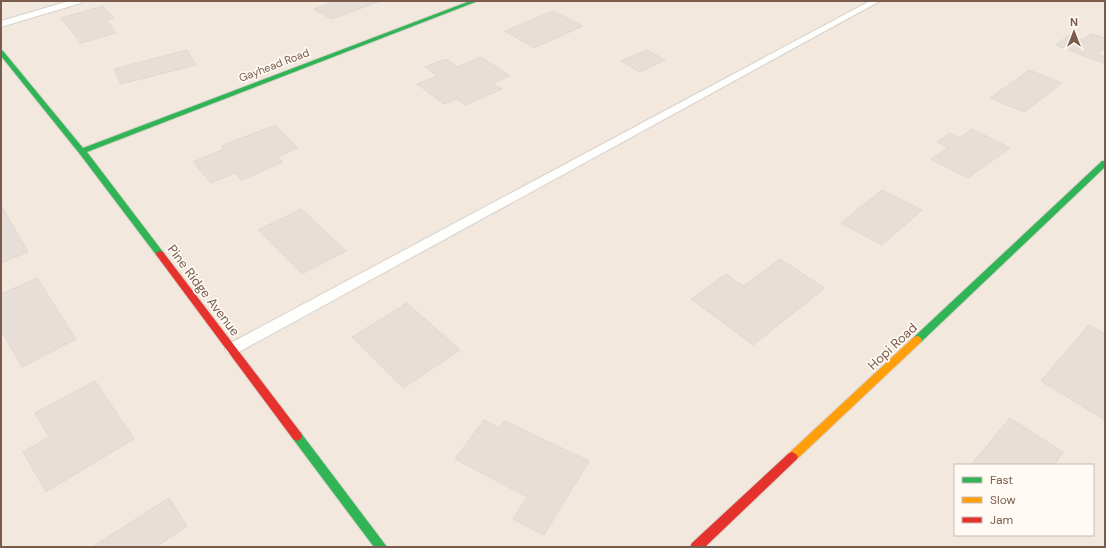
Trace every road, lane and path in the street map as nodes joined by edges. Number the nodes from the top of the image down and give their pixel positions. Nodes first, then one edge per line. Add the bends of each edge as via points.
1 (78, 1) edge
2 (475, 1) edge
3 (876, 1) edge
4 (1, 24) edge
5 (1, 52) edge
6 (82, 151) junction
7 (1105, 163) edge
8 (232, 349) junction
9 (381, 547) edge
10 (696, 547) edge

1 - 4 lane
2 - 6 street, Gayhead Road
3 - 8 lane
5 - 6 street, Pine Ridge Avenue
6 - 8 street, Pine Ridge Avenue
7 - 10 street, Hopi Road
8 - 9 street, Pine Ridge Avenue

